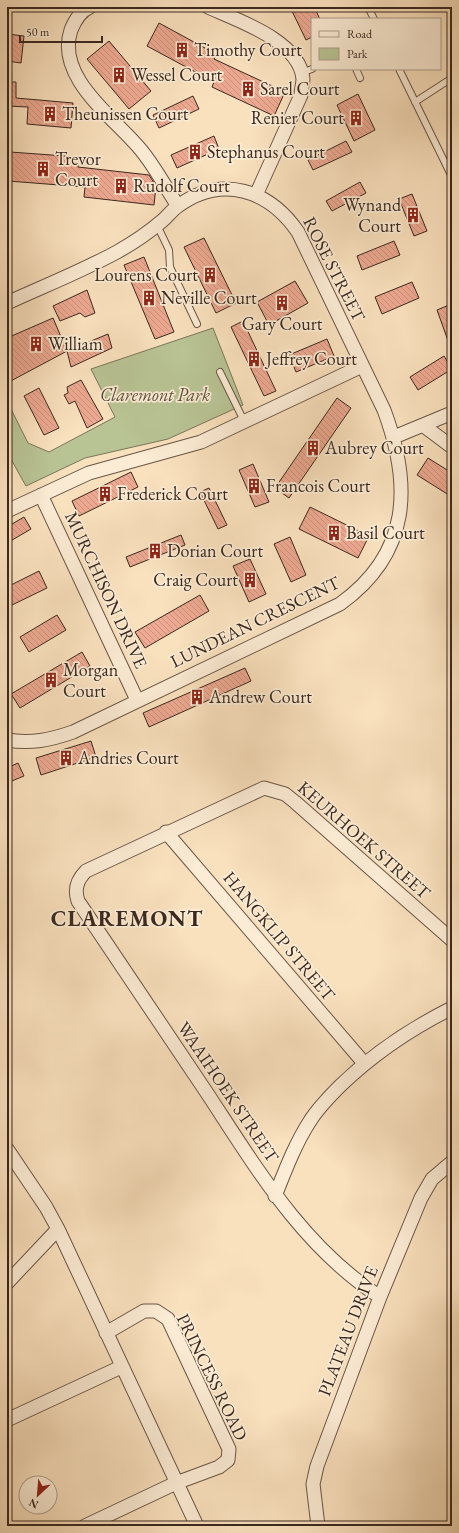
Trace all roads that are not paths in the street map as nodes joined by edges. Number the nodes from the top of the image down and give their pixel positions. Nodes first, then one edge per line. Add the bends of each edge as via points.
1 (90, 7) edge
2 (208, 7) edge
3 (368, 7) edge
4 (374, 18) edge
5 (356, 70) edge
6 (399, 70) edge
7 (306, 71) edge
8 (360, 78) dead end
9 (452, 78) edge
10 (415, 102) junction
11 (452, 178) edge
12 (256, 195) junction
13 (178, 206) junction
14 (157, 225) junction
15 (7, 303) edge
16 (197, 324) dead end
17 (362, 366) junction
18 (220, 372) dead end
19 (452, 413) edge
20 (244, 421) junction
21 (424, 426) junction
22 (394, 437) junction
23 (452, 447) edge
24 (41, 495) junction
25 (7, 511) edge
26 (138, 700) junction
27 (7, 740) edge
28 (166, 832) junction
29 (77, 884) joint
30 (452, 940) edge
31 (452, 1008) edge
32 (364, 1063) junction
33 (7, 1149) edge
34 (452, 1162) edge
35 (275, 1196) junction
36 (58, 1229) junction
37 (7, 1283) edge
38 (380, 1297) junction
39 (106, 1333) junction
40 (121, 1366) junction
41 (7, 1420) edge
42 (176, 1483) junction
43 (85, 1526) edge
44 (198, 1526) edge
45 (318, 1526) edge

1 - 13 street via 80,14 71,32 69,43 74,72 83,88 142,150
2 - 7 street via 277,41
3 - 4 lane
5 - 8 lane
6 - 10 lane
7 - 12 street via 301,95
9 - 10 lane
10 - 11 lane
12 - 13 street, ROSE STREET via 224,188 198,196
12 - 17 street, ROSE STREET via 274,205 298,232
13 - 14 street, ROSE STREET
14 - 15 street, ROSE STREET via 117,252
14 - 16 lane via 169,250 170,267
17 - 20 street
17 - 22 street, LUNDEAN CRESCENT
18 - 20 lane
19 - 21 street
20 - 24 street via 201,442 89,472
21 - 22 street
21 - 23 street
22 - 26 street, LUNDEAN CRESCENT via 400,469 402,503 395,538 379,567 362,586 340,604
24 - 25 street
24 - 26 street, MURCHISON DRIVE
26 - 27 street, LUNDEAN CRESCENT via 73,732 48,740 24,743
28 - 29 street, KEURHOEK STREET via 86,871
28 - 30 street, KEURHOEK STREET via 259,789 278,791 295,802
28 - 32 street, HANGKLIP STREET
29 - 35 street, WAAIHOEK STREET via 75,893 78,901
31 - 32 street via 405,1033
32 - 35 street via 309,1121
33 - 36 street
34 - 38 street, PLATEAU DRIVE via 432,1179 426,1189
35 - 38 street, WAAIHOEK STREET via 326,1254
36 - 37 street
36 - 39 street
38 - 45 street, PLATEAU DRIVE via 317,1466 313,1484
39 - 40 street
39 - 42 street, PRINCESS ROAD via 144,1311 156,1311 168,1319 230,1449 228,1460 223,1465
40 - 41 street
40 - 42 street
42 - 43 street, PRINCESS ROAD
42 - 44 street

